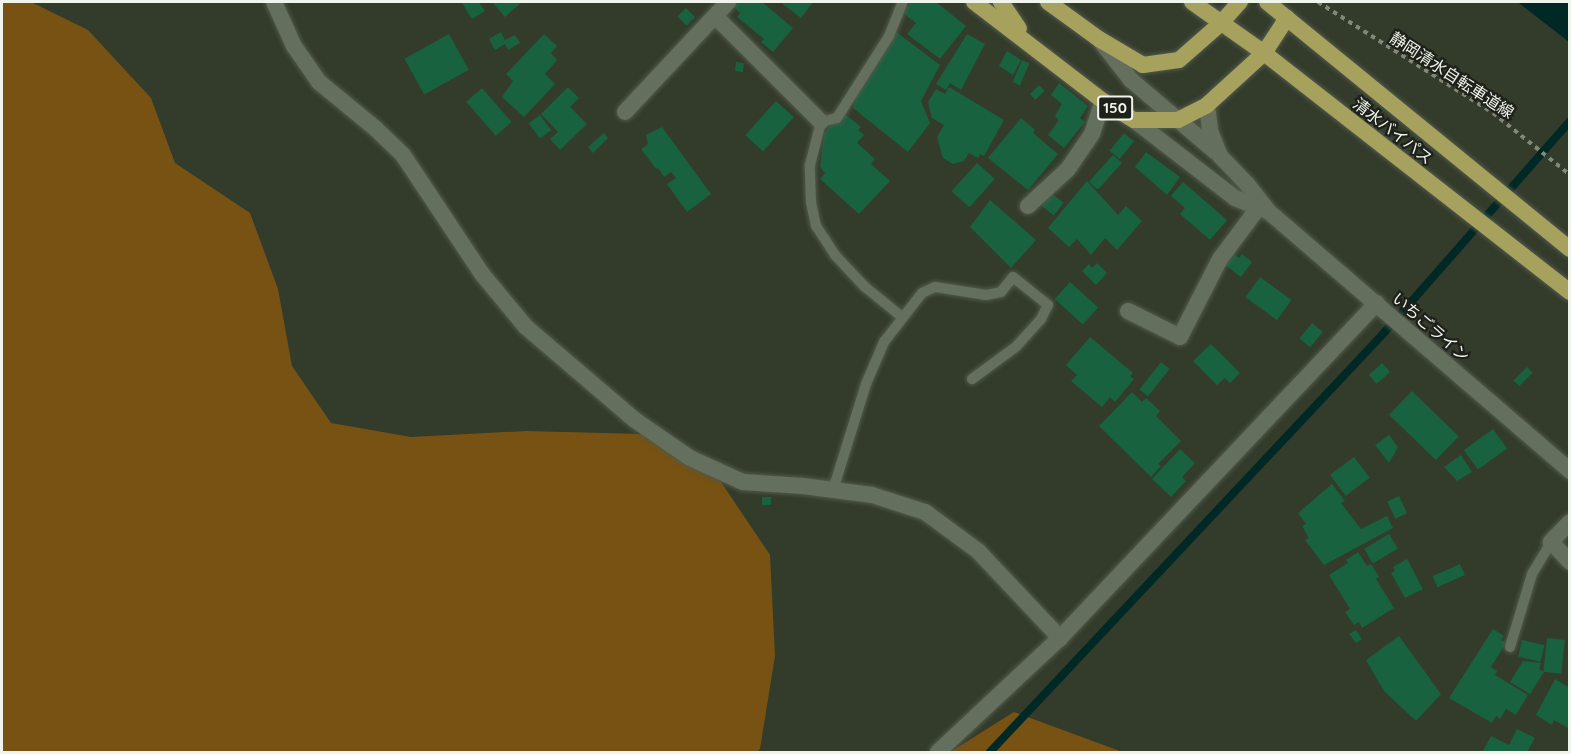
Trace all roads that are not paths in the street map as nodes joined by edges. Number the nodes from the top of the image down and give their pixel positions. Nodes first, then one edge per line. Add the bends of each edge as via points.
1 (274, 2) edge
2 (728, 2) edge
3 (903, 2) edge
4 (974, 2) edge
5 (1001, 2) edge
6 (1048, 2) edge
7 (1192, 2) edge
8 (1240, 2) edge
9 (1266, 2) edge
10 (716, 16) junction
11 (1287, 18) junction
12 (1220, 24) junction
13 (1099, 39) junction
14 (1027, 40) junction
15 (1264, 53) junction
16 (1103, 101) junction
17 (1207, 105) junction
18 (625, 112) dead end
19 (1134, 120) junction
20 (1178, 120) junction
21 (821, 122) junction
22 (1220, 156) junction
23 (1028, 206) dead end
24 (1263, 210) junction
25 (1569, 249) edge
26 (1569, 292) edge
27 (1377, 303) junction
28 (1128, 311) dead end
29 (902, 317) junction
30 (972, 379) dead end
31 (1569, 471) edge
32 (833, 490) junction
33 (1569, 522) edge
34 (1551, 542) junction
35 (1569, 562) edge
36 (1060, 638) junction
37 (1510, 647) dead end
38 (939, 753) edge

1 - 32 street via 294,46 320,82 403,155 482,274 526,327 635,420 690,458 743,482
2 - 10 street
3 - 21 lane via 889,36 837,118
4 - 14 highway, 150
5 - 14 highway
6 - 13 highway
7 - 12 highway, 清水バイパス
8 - 12 highway
9 - 11 highway, 清水バイパス
10 - 18 street
10 - 21 street
11 - 15 highway, 150
11 - 25 highway, 清水バイパス
12 - 13 highway via 1179,60 1143,65
12 - 15 highway, 清水バイパス
13 - 20 street via 1131,80
14 - 16 highway, 150
15 - 17 highway, 150
15 - 26 highway, 清水バイパス
16 - 19 highway, 150
16 - 23 street via 1092,134 1068,169
17 - 20 highway, 150
17 - 22 street via 1210,131
19 - 20 highway, 150
19 - 24 street via 1235,198
20 - 22 street
21 - 29 lane via 810,165 816,226 835,255 864,286
22 - 24 street via 1248,184
24 - 27 street, いちごライン
24 - 28 street via 1220,259 1180,337
27 - 31 street, いちごライン
27 - 36 street
29 - 30 lane via 922,293 935,287 986,295 1001,292 1013,277 1048,305 1017,346
29 - 32 lane via 884,342 866,384
32 - 36 street via 872,495 925,513 978,551
33 - 34 street
34 - 35 street
34 - 37 lane via 1532,574
36 - 38 street

